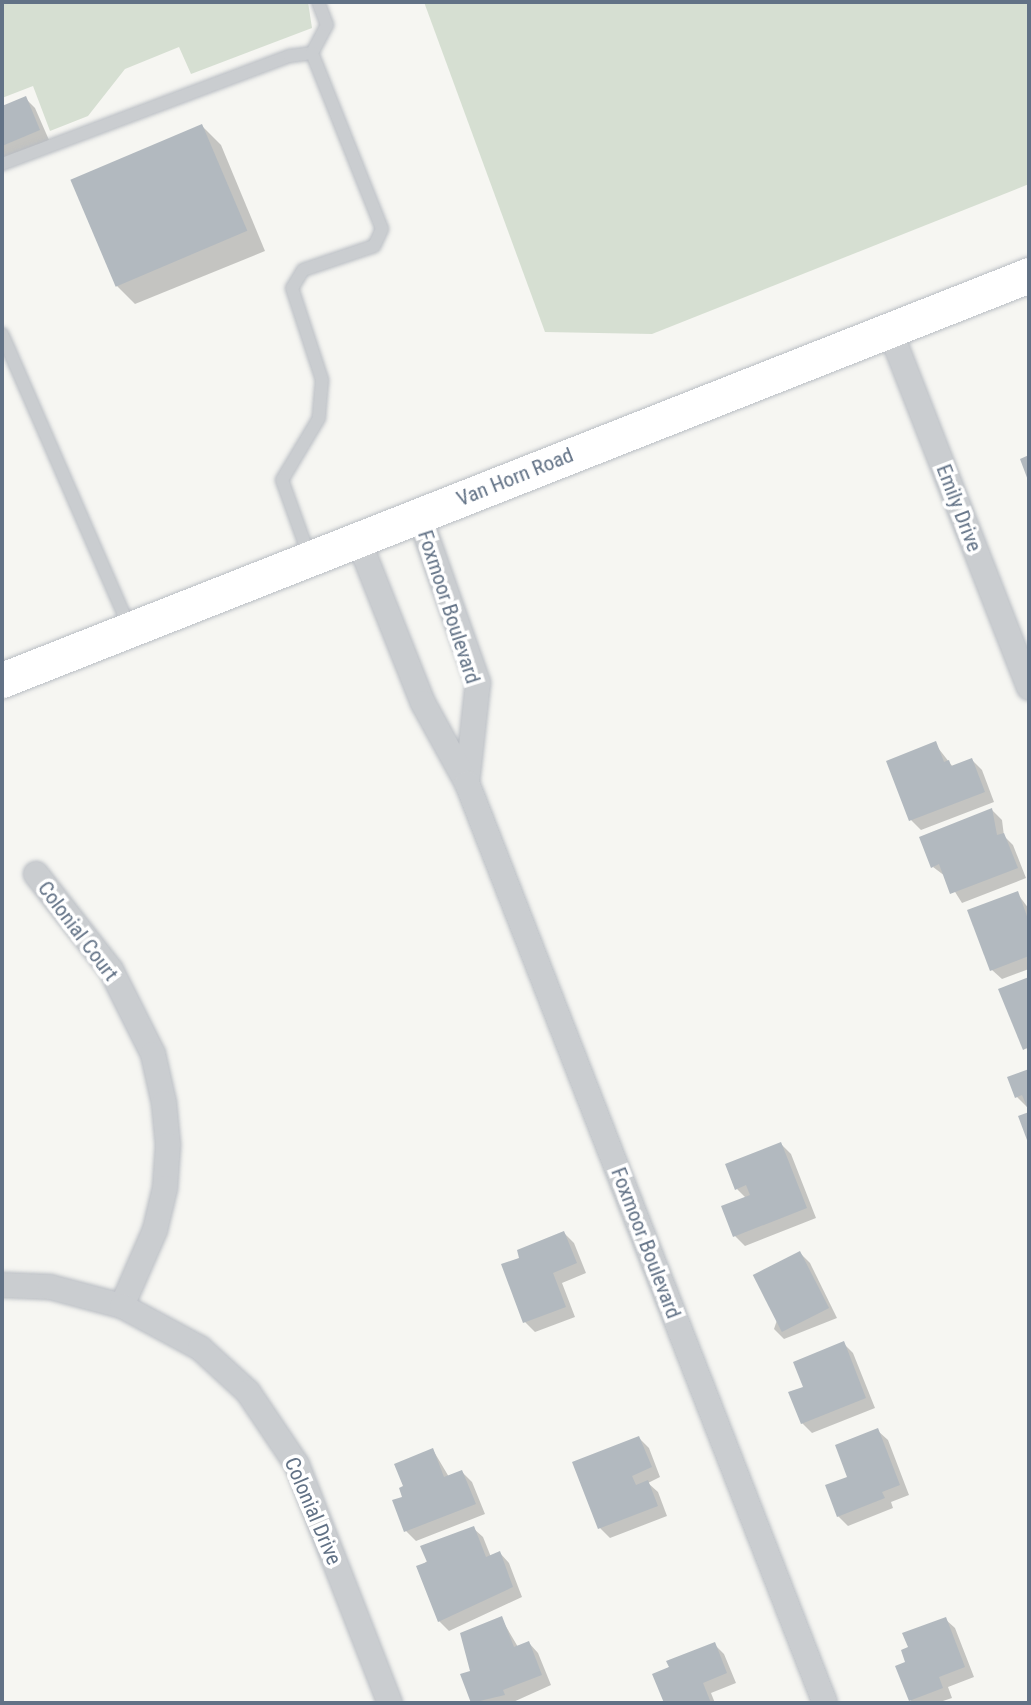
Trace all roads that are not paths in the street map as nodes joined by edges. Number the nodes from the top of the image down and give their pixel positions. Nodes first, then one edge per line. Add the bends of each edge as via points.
1 (318, 2) edge
2 (312, 53) junction
3 (2, 164) edge
4 (1029, 275) edge
5 (890, 328) junction
6 (2, 334) edge
7 (419, 515) junction
8 (358, 539) junction
9 (310, 558) junction
10 (130, 629) junction
11 (1020, 640) edge
12 (2, 680) edge
13 (1029, 688) edge
14 (467, 783) junction
15 (36, 874) dead end
16 (2, 1284) edge
17 (122, 1306) junction
18 (390, 1703) edge
19 (825, 1703) edge

1 - 2 lane via 327,25
2 - 3 lane via 290,56
2 - 9 lane via 382,229 374,246 303,270 292,288 322,380 319,418 282,480
4 - 5 main road, Van Horn Road
5 - 7 main road, Van Horn Road
5 - 11 street, Emily Drive
6 - 10 lane
7 - 8 main road, Van Horn Road
7 - 14 street, Foxmoor Boulevard via 478,683
8 - 9 main road, Van Horn Road
8 - 14 street, Foxmoor Boulevard via 423,703
9 - 10 main road, Van Horn Road
10 - 12 main road, Van Horn Road
11 - 13 street, Emily Drive
14 - 19 street, Foxmoor Boulevard
15 - 17 street, Colonial Court via 111,970 153,1054 164,1103 168,1145 165,1188 155,1230
16 - 17 street, Colonial Drive via 50,1287
17 - 18 street, Colonial Drive via 200,1348 269,1418 297,1465

